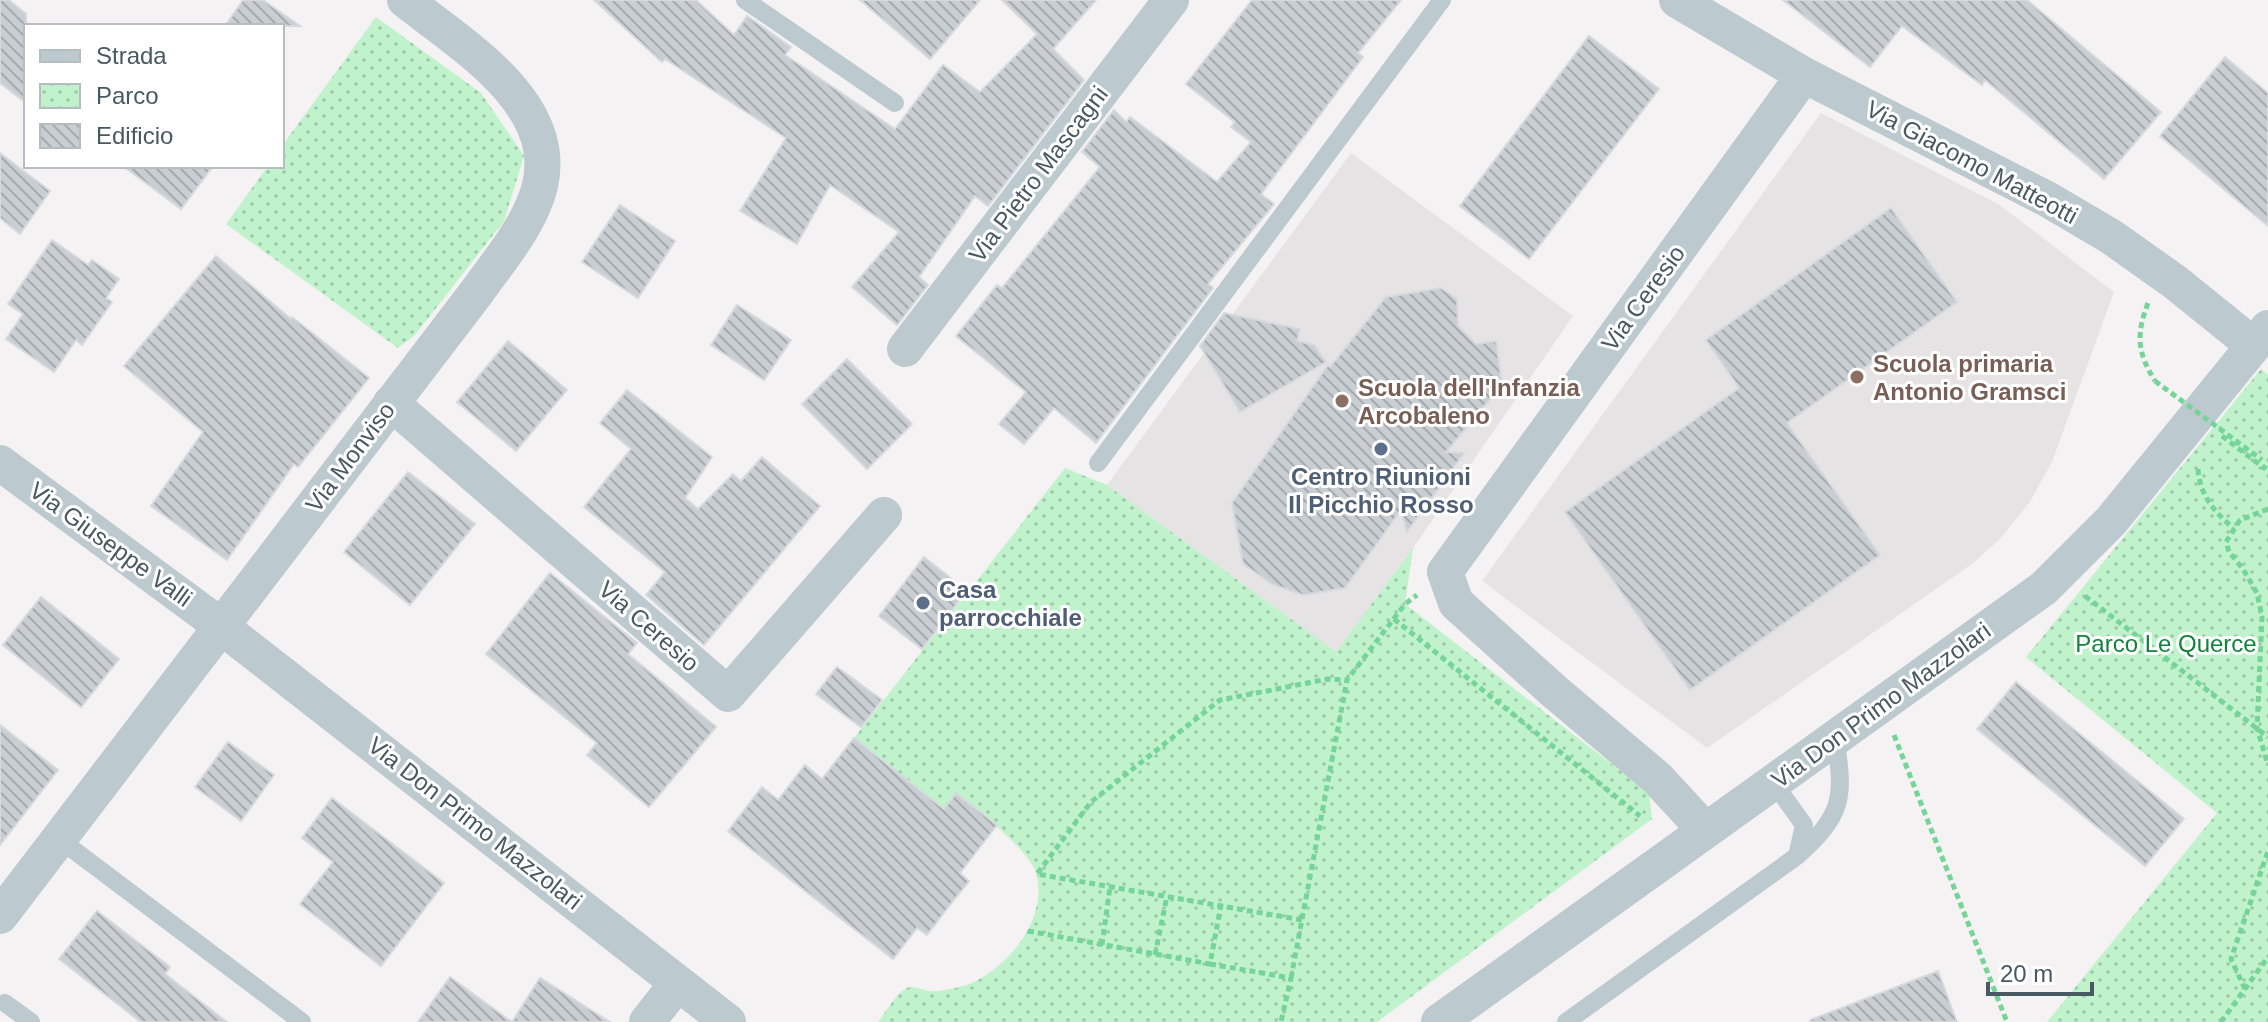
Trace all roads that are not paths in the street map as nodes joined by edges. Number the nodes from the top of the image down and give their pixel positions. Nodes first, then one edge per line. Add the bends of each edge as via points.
1 (405, 0) edge
2 (745, 0) edge
3 (1171, 0) edge
4 (1442, 0) edge
5 (1677, 0) edge
6 (1804, 75) junction
7 (895, 103) dead end
8 (2261, 337) edge
9 (905, 349) dead end
10 (391, 403) junction
11 (0, 463) edge
12 (1098, 463) dead end
13 (884, 515) dead end
14 (220, 626) junction
15 (1835, 738) junction
16 (1773, 782) junction
17 (1705, 830) junction
18 (59, 839) junction
19 (1797, 856) junction
20 (0, 916) edge
21 (677, 984) junction
22 (5, 1003) dead end
23 (31, 1022) edge
24 (302, 1022) edge
25 (647, 1022) edge
26 (728, 1022) edge
27 (1439, 1022) edge
28 (1566, 1022) edge

1 - 10 street, Via Monviso via 515,92 533,121 542,176 534,205 511,246
2 - 7 lane
3 - 9 street, Via Pietro Mascagni
4 - 12 lane
5 - 6 street, Via Giacomo Matteotti
6 - 8 street, Via Giacomo Matteotti via 2047,199
6 - 17 street, Via Ceresio via 1643,299 1450,587 1555,692 1657,778
8 - 15 street, Via Don Primo Mazzolari via 2111,521 2059,575
10 - 13 street, Via Ceresio via 728,694
10 - 14 street, Via Monviso
11 - 14 street, Via Giuseppe Valli
14 - 18 street, Via Monviso
14 - 21 street, Via Don Primo Mazzolari
15 - 16 street, Via Don Primo Mazzolari
15 - 19 lane via 1842,779 1838,806 1823,833
16 - 17 street, Via Don Primo Mazzolari
16 - 19 lane via 1804,825
17 - 27 street, Via Don Primo Mazzolari
18 - 20 street, Via Monviso
18 - 24 lane
19 - 28 lane
21 - 25 street
21 - 26 street, Via Don Primo Mazzolari
22 - 23 lane

